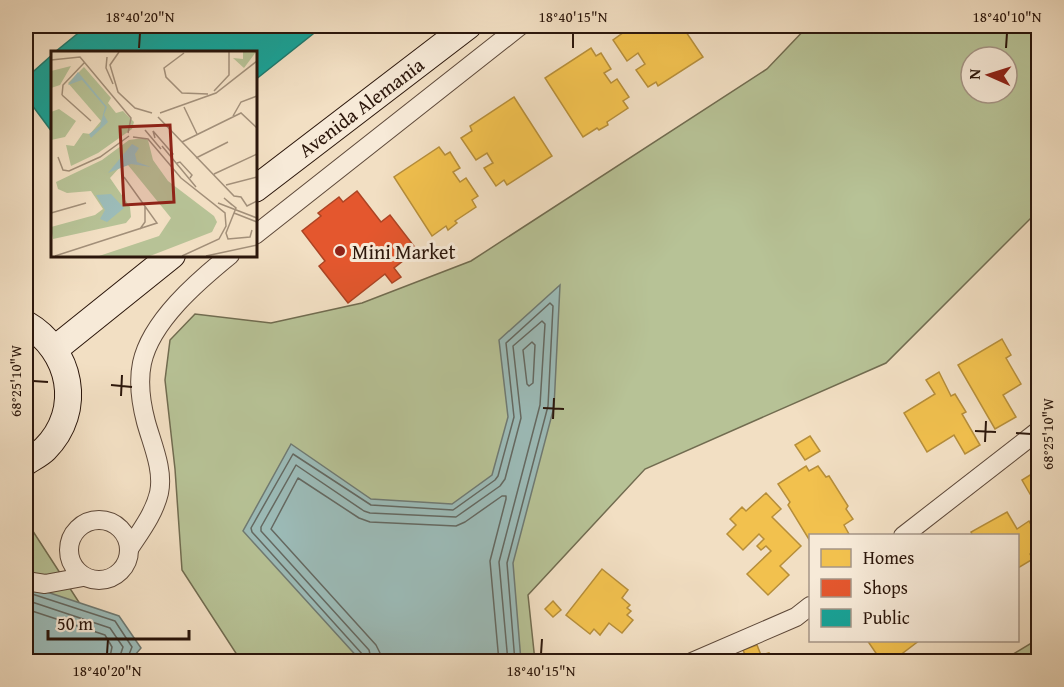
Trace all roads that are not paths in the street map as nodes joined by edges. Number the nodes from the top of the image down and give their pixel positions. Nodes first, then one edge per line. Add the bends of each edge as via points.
1 (468, 26) edge
2 (520, 26) edge
3 (256, 188) edge
4 (256, 234) edge
5 (171, 256) edge
6 (229, 256) edge
7 (26, 324) edge
8 (55, 349) junction
9 (1038, 431) edge
10 (26, 462) edge
11 (148, 518) junction
12 (117, 526) junction
13 (906, 534) edge
14 (129, 549) junction
15 (69, 557) junction
16 (83, 577) junction
17 (26, 581) edge
18 (56, 582) junction
19 (809, 607) edge
20 (692, 662) edge

1 - 3 street, Avenida Alemania
2 - 4 street
5 - 8 street
6 - 11 street via 175,307 151,337 142,363 140,391 160,476 156,505
7 - 8 street
8 - 10 street via 68,390 66,411 58,432 45,449
9 - 13 street
11 - 12 street
11 - 14 street
12 - 14 street
12 - 15 street via 94,520 82,524 70,541
14 - 16 street via 123,568 115,576 94,580
15 - 16 street
15 - 18 street
16 - 18 street
17 - 18 street
19 - 20 street via 796,617

